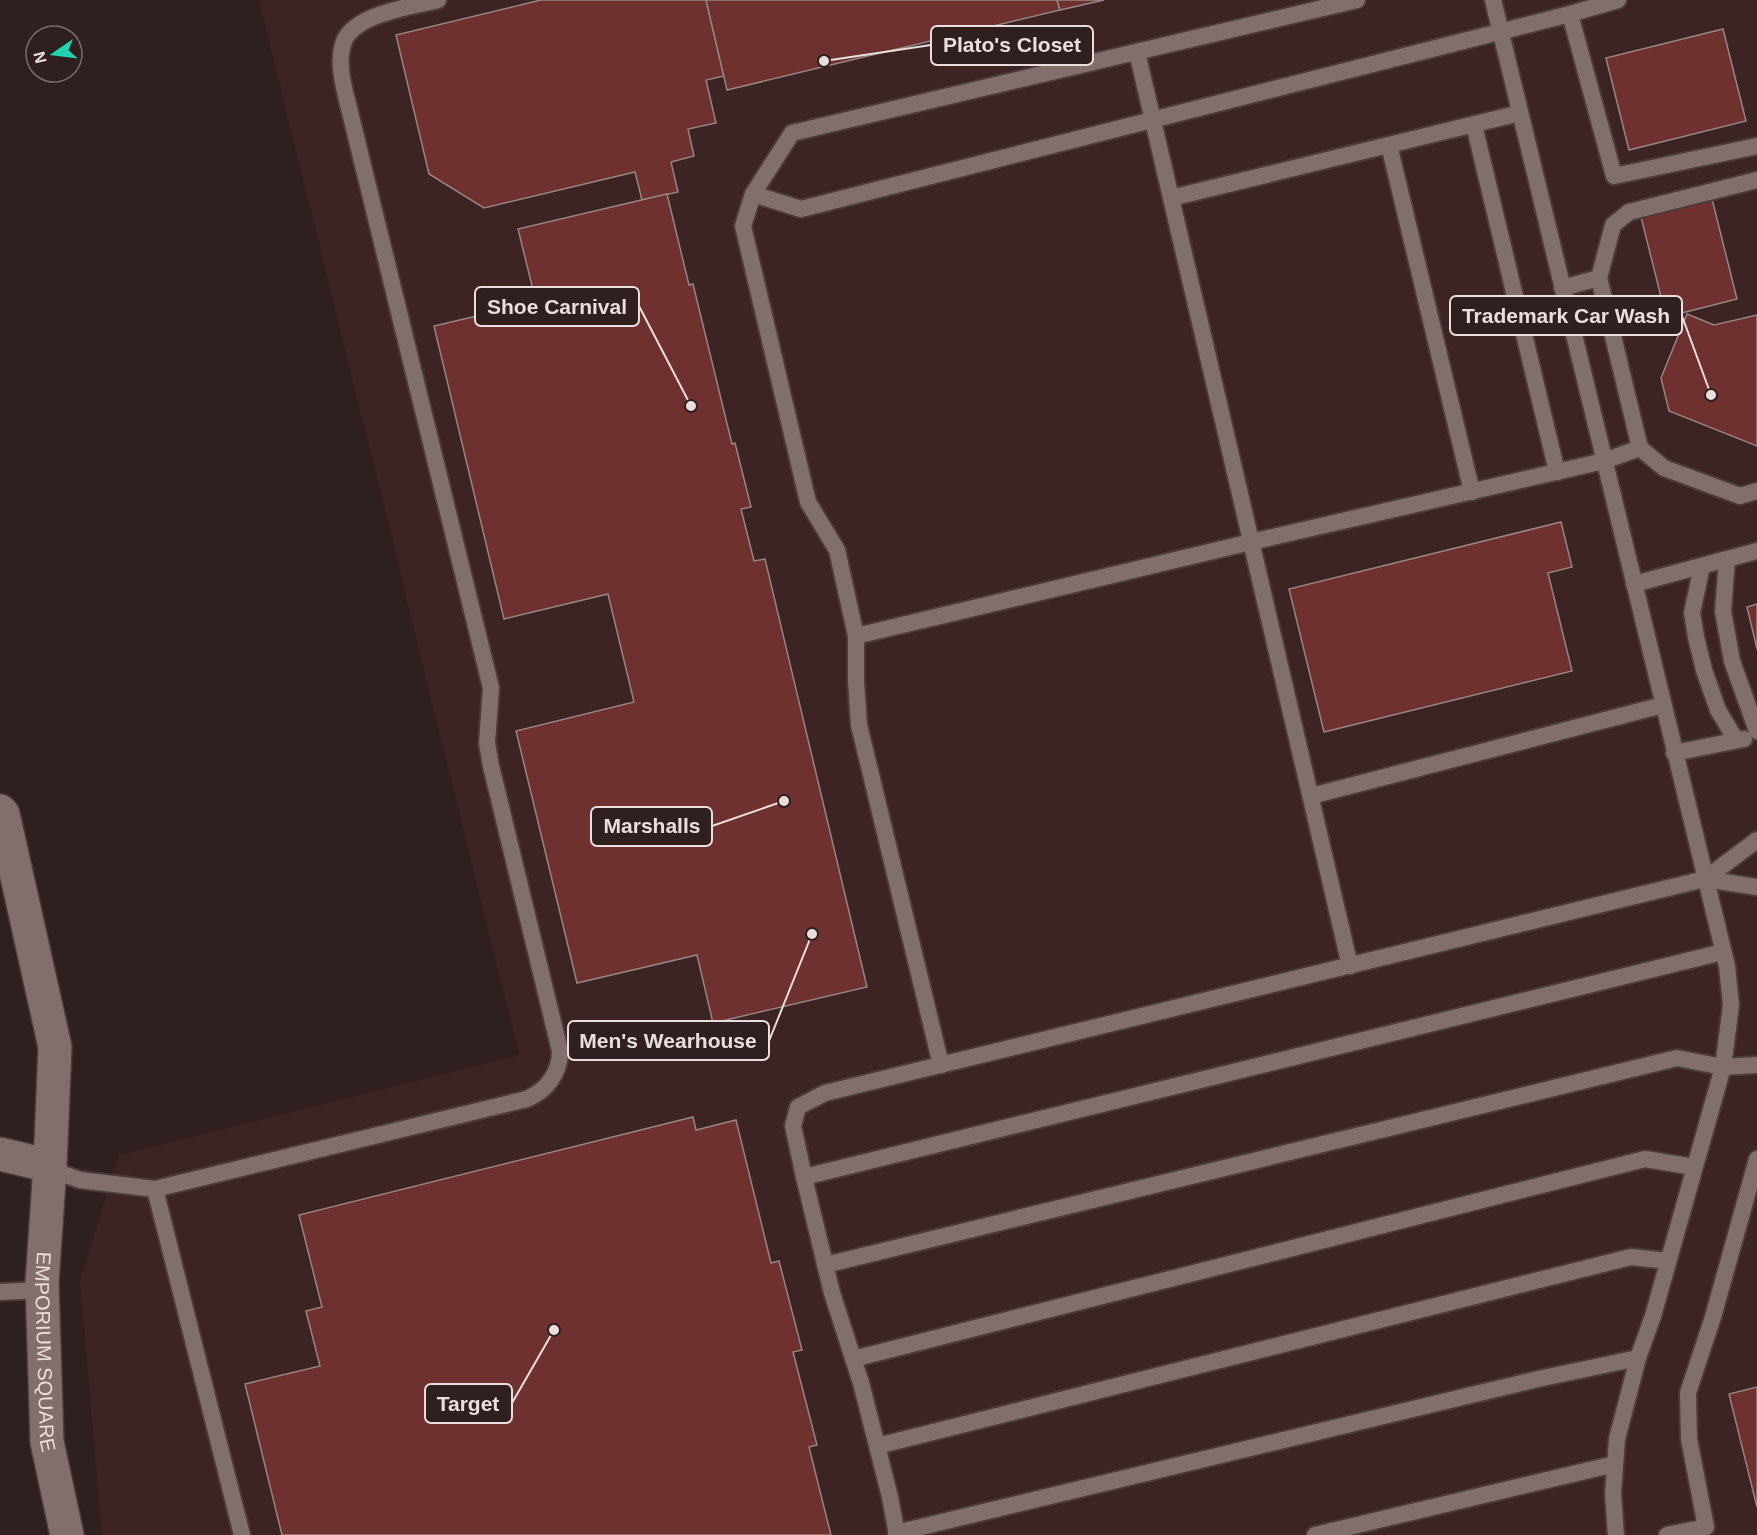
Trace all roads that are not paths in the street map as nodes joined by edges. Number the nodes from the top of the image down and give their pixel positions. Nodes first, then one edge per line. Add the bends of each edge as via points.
1 (438, 0) edge
2 (1357, 0) edge
3 (1492, 0) edge
4 (1618, 0) edge
5 (1570, 14) junction
6 (1500, 31) junction
7 (1137, 52) junction
8 (1520, 113) junction
9 (1153, 121) junction
10 (1474, 124) junction
11 (1389, 145) junction
12 (1757, 146) edge
13 (1757, 180) edge
14 (753, 194) junction
15 (1171, 198) junction
16 (1599, 278) junction
17 (1562, 288) junction
18 (1640, 448) junction
19 (1604, 461) junction
20 (1557, 472) junction
21 (1472, 492) junction
22 (1757, 492) edge
23 (1251, 542) junction
24 (1757, 551) edge
25 (1727, 559) junction
26 (1702, 566) junction
27 (1634, 584) junction
28 (856, 636) junction
29 (1663, 705) junction
30 (1757, 731) edge
31 (1757, 736) edge
32 (1736, 740) junction
33 (1674, 753) junction
34 (1311, 796) junction
35 (0, 811) edge
36 (1757, 840) edge
37 (1705, 879) junction
38 (1757, 887) edge
39 (1723, 952) junction
40 (1350, 966) junction
41 (941, 1065) junction
42 (1757, 1065) edge
43 (1723, 1067) junction
44 (0, 1154) edge
45 (1757, 1159) edge
46 (50, 1166) junction
47 (1694, 1167) junction
48 (804, 1177) junction
49 (155, 1189) junction
50 (1668, 1261) junction
51 (825, 1265) junction
52 (42, 1290) junction
53 (0, 1292) edge
54 (1638, 1358) junction
55 (853, 1359) junction
56 (877, 1446) junction
57 (1615, 1464) junction
58 (1708, 1531) edge
59 (897, 1534) edge
60 (67, 1535) edge
61 (242, 1535) edge
62 (1315, 1535) edge
63 (1616, 1535) edge
64 (1667, 1535) edge

1 - 49 lane via 380,15 351,31 344,41 342,72 491,688 486,743 490,766 561,1051 560,1063 549,1084 527,1099
2 - 7 lane
3 - 6 lane
4 - 5 lane
5 - 6 lane
5 - 12 lane via 1614,176
6 - 8 lane
6 - 9 lane
7 - 9 lane
7 - 14 lane via 792,133
8 - 10 lane
8 - 17 lane
9 - 14 lane via 801,209
9 - 15 lane
10 - 11 lane
10 - 20 lane
11 - 15 lane
11 - 21 lane
13 - 16 lane via 1629,212 1613,225
14 - 28 lane via 743,226 808,502 837,550
15 - 23 lane
16 - 17 lane
16 - 18 lane
17 - 19 lane
18 - 19 lane
18 - 22 lane via 1664,468 1740,496
19 - 20 lane
19 - 27 lane
20 - 21 lane
21 - 23 lane
23 - 28 lane
23 - 34 lane
24 - 25 lane
25 - 26 lane
25 - 30 lane via 1723,611 1730,651
26 - 27 lane
26 - 32 lane via 1692,613 1696,637 1718,710
27 - 29 lane
28 - 41 lane via 859,725
29 - 33 lane
29 - 34 lane
31 - 32 lane
32 - 33 lane
33 - 37 lane
34 - 40 lane
35 - 46 street, EMPORIUM SQUARE via 55,1047
36 - 37 lane
37 - 38 lane
37 - 39 lane
37 - 40 lane
39 - 43 lane via 1731,1005
39 - 48 lane
40 - 41 lane
41 - 48 lane via 825,1093 798,1107 793,1126
42 - 43 lane
43 - 47 lane
43 - 51 lane via 1677,1058
44 - 46 street
45 - 58 lane via 1688,1393 1689,1439
46 - 49 lane via 80,1180
46 - 52 street, EMPORIUM SQUARE
47 - 50 lane
47 - 55 lane via 1645,1159
48 - 51 lane
49 - 61 lane
50 - 54 lane
50 - 56 lane via 1631,1257
51 - 55 lane
52 - 53 lane
52 - 60 street, EMPORIUM SQUARE via 47,1442
54 - 57 lane via 1617,1439
54 - 59 lane
55 - 56 lane
56 - 59 lane
57 - 62 lane
57 - 63 lane
58 - 64 lane

